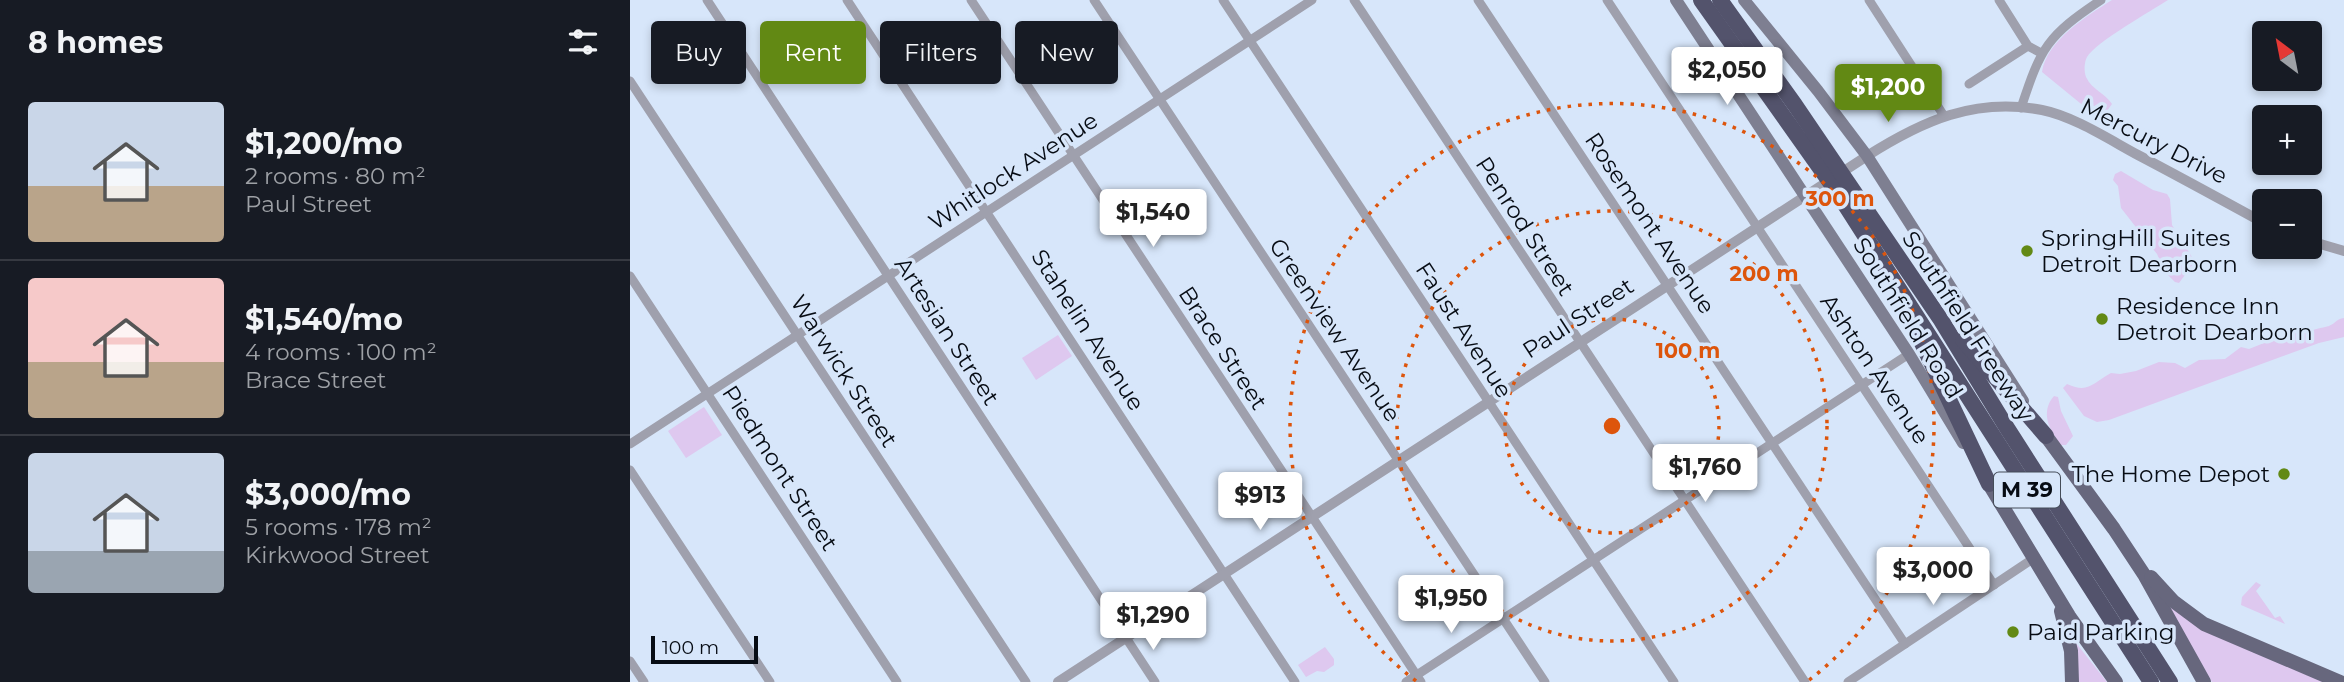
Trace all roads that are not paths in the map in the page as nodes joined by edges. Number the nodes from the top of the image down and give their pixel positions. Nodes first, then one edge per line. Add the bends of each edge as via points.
1 (708, 0) edge
2 (847, 0) edge
3 (971, 0) edge
4 (1094, 0) edge
5 (1223, 0) edge
6 (1312, 0) edge
7 (1354, 0) edge
8 (1478, 0) edge
9 (1607, 0) edge
10 (1676, 0) edge
11 (1701, 0) edge
12 (1720, 0) edge
13 (1744, 0) edge
14 (1869, 0) edge
15 (1998, 0) edge
16 (2101, 0) edge
17 (1249, 40) junction
18 (2028, 46) junction
19 (2041, 53) junction
20 (630, 81) edge
21 (1969, 84) dead end
22 (1159, 99) junction
23 (2021, 108) junction
24 (1944, 116) junction
25 (1074, 155) junction
26 (1863, 158) junction
27 (1809, 193) junction
28 (986, 211) junction
29 (2252, 217) edge
30 (1757, 227) junction
31 (2322, 245) edge
32 (2344, 251) edge
33 (887, 275) junction
34 (630, 276) edge
35 (1669, 285) junction
36 (1904, 298) junction
37 (1941, 320) junction
38 (796, 334) junction
39 (1579, 342) junction
40 (1909, 354) junction
41 (1862, 385) junction
42 (707, 393) junction
43 (1488, 402) junction
44 (2046, 436) junction
45 (630, 443) edge
46 (1773, 443) junction
47 (1398, 460) junction
48 (630, 470) edge
49 (1989, 484) junction
50 (1685, 500) junction
51 (1313, 516) junction
52 (2114, 528) junction
53 (2034, 558) junction
54 (1593, 560) junction
55 (1224, 574) junction
56 (1994, 584) junction
57 (2053, 590) junction
58 (1503, 619) junction
59 (1126, 638) junction
60 (1905, 644) junction
61 (630, 661) edge
62 (1418, 679) edge
63 (644, 682) edge
64 (770, 682) edge
65 (897, 682) edge
66 (1026, 682) edge
67 (1058, 682) edge
68 (1155, 682) edge
69 (1295, 682) edge
70 (1406, 682) edge
71 (1545, 682) edge
72 (1674, 682) edge
73 (1805, 682) edge
74 (1848, 682) edge
75 (2072, 682) edge
76 (2116, 682) edge
77 (2151, 682) edge
78 (2170, 682) edge
79 (2204, 682) edge
80 (2340, 682) edge

1 - 33 street, Artesian Street
2 - 28 street, Stahelin Avenue
3 - 25 street, Brace Street
4 - 22 street, Greenview Avenue
5 - 17 street, Faust Avenue
6 - 17 street, Whitlock Avenue
7 - 39 street, Penrod Street
8 - 35 street, Rosemont Avenue
9 - 30 street, Ashton Avenue
10 - 27 main road, Southfield Road
11 - 36 highway, Southfield Freeway / M 39 via 1835,189
12 - 37 highway, Southfield Freeway / M 39
13 - 26 main road via 1818,91
14 - 24 street
15 - 18 street
16 - 19 street via 2060,29
17 - 22 street, Whitlock Avenue
17 - 43 street, Faust Avenue
18 - 19 street
18 - 21 street
19 - 23 street
20 - 38 street, Warwick Street
22 - 25 street, Whitlock Avenue
22 - 47 street, Greenview Avenue
23 - 24 street, Paul Street via 1983,108
23 - 29 street, Mercury Drive via 2043,110 2080,124
24 - 26 street, Paul Street
25 - 28 street, Whitlock Avenue
25 - 51 street, Brace Street
26 - 27 street, Paul Street
26 - 44 main road
27 - 30 street, Paul Street
27 - 40 main road, Southfield Road
28 - 33 street, Whitlock Avenue
28 - 55 street, Stahelin Avenue
30 - 35 street, Paul Street
30 - 41 street, Ashton Avenue
31 - 32 street
33 - 38 street, Whitlock Avenue
33 - 59 street, Artesian Street
34 - 42 street, Piedmont Street
35 - 39 street, Paul Street
35 - 46 street, Rosemont Avenue
36 - 49 highway via 1916,333
36 - 77 highway, Southfield Freeway / M 39
37 - 44 highway
37 - 78 highway, Southfield Freeway / M 39
38 - 42 street, Whitlock Avenue
38 - 66 street, Warwick Street
39 - 43 street, Paul Street
39 - 50 street, Penrod Street
40 - 41 street
40 - 49 main road, Southfield Road
41 - 46 street
41 - 56 street, Ashton Avenue
42 - 45 street, Whitlock Avenue
42 - 65 street, Piedmont Street
43 - 47 street, Paul Street
43 - 54 street, Faust Avenue
44 - 52 main road
46 - 50 street
46 - 60 street, Rosemont Avenue
47 - 51 street, Paul Street
47 - 58 street, Greenview Avenue
48 - 64 street
49 - 53 main road
50 - 54 street
50 - 73 street, Penrod Street
51 - 55 street, Paul Street
51 - 62 street, Brace Street
52 - 79 main road
52 - 80 main road via 2147,572 2193,617
53 - 56 street
53 - 57 main road
54 - 58 street
54 - 72 street, Faust Avenue
55 - 59 street, Paul Street
55 - 69 street, Stahelin Avenue
56 - 60 street
57 - 75 main road via 2071,651
57 - 76 main road
58 - 62 street
58 - 71 street, Greenview Avenue
59 - 67 street, Paul Street
59 - 68 street, Artesian Street
60 - 74 street
61 - 63 street
62 - 70 street

